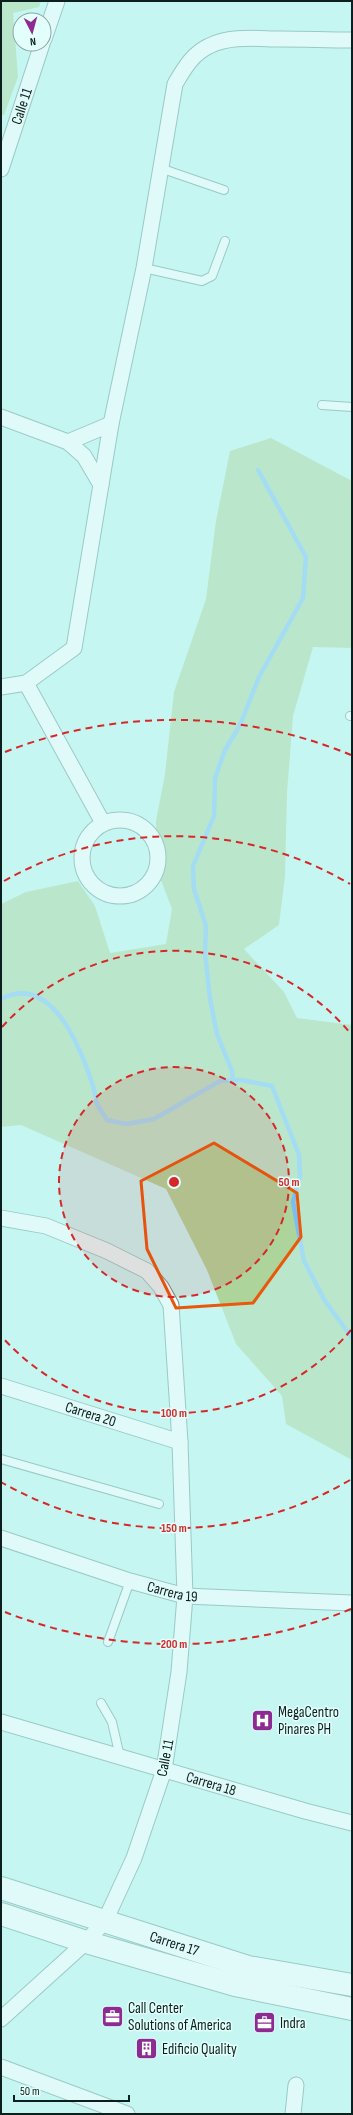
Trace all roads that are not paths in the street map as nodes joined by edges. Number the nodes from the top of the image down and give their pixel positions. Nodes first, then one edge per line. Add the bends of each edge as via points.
1 (57, 1) edge
2 (52, 16) edge
3 (352, 40) edge
4 (39, 52) edge
5 (160, 168) junction
6 (1, 169) edge
7 (224, 190) dead end
8 (225, 241) dead end
9 (144, 268) junction
10 (322, 405) dead end
11 (352, 407) edge
12 (1, 417) edge
13 (111, 424) junction
14 (68, 442) junction
15 (101, 485) junction
16 (26, 683) junction
17 (1, 687) edge
18 (103, 823) junction
19 (1, 1218) edge
20 (1, 1386) edge
21 (180, 1442) junction
22 (1, 1459) edge
23 (159, 1504) dead end
24 (1, 1538) edge
25 (130, 1581) junction
26 (185, 1596) junction
27 (352, 1603) edge
28 (108, 1642) dead end
29 (101, 1703) dead end
30 (1, 1722) edge
31 (120, 1756) junction
32 (164, 1770) junction
33 (352, 1823) edge
34 (1, 1888) edge
35 (1, 1914) edge
36 (105, 1921) junction
37 (86, 1942) junction
38 (352, 1985) edge
39 (352, 2009) edge
40 (1, 2019) edge
41 (1, 2068) edge
42 (296, 2085) dead end
43 (127, 2114) edge
44 (293, 2114) edge

1 - 2 street
3 - 5 street via 244,38 225,40 197,54 186,65 175,84
4 - 6 street, Calle 11
5 - 7 lane
5 - 9 street
8 - 9 lane via 212,276 202,281
9 - 13 street
10 - 11 lane
12 - 14 street
13 - 14 street
13 - 15 street
14 - 15 street via 84,456
15 - 16 street via 74,648
16 - 17 street
16 - 18 street
18 - 18 street via 92,831 83,848 82,867 97,889 109,895 122,896 134,893 145,887 156,872 159,854 156,842 139,824 115,819
19 - 21 street, Calle 11 via 46,1226 107,1251 147,1271 161,1287 171,1305
20 - 21 street, Carrera 20
21 - 26 street, Calle 11
22 - 23 lane
24 - 25 street, Carrera 19
25 - 26 street, Carrera 19
25 - 28 lane
26 - 27 street, Carrera 19
26 - 32 street, Calle 11 via 179,1672
29 - 31 lane via 112,1722
30 - 31 street, Carrera 18
31 - 32 street, Carrera 18
32 - 33 street, Carrera 18
32 - 36 street, Calle 11 via 134,1858
34 - 36 main road, Carrera 17
35 - 37 main road, Carrera 17
36 - 37 street, Calle 11
36 - 38 main road, Carrera 17 via 248,1967
37 - 39 main road, Carrera 17 via 235,1985
37 - 40 street, Calle 11
41 - 43 street
42 - 44 street

